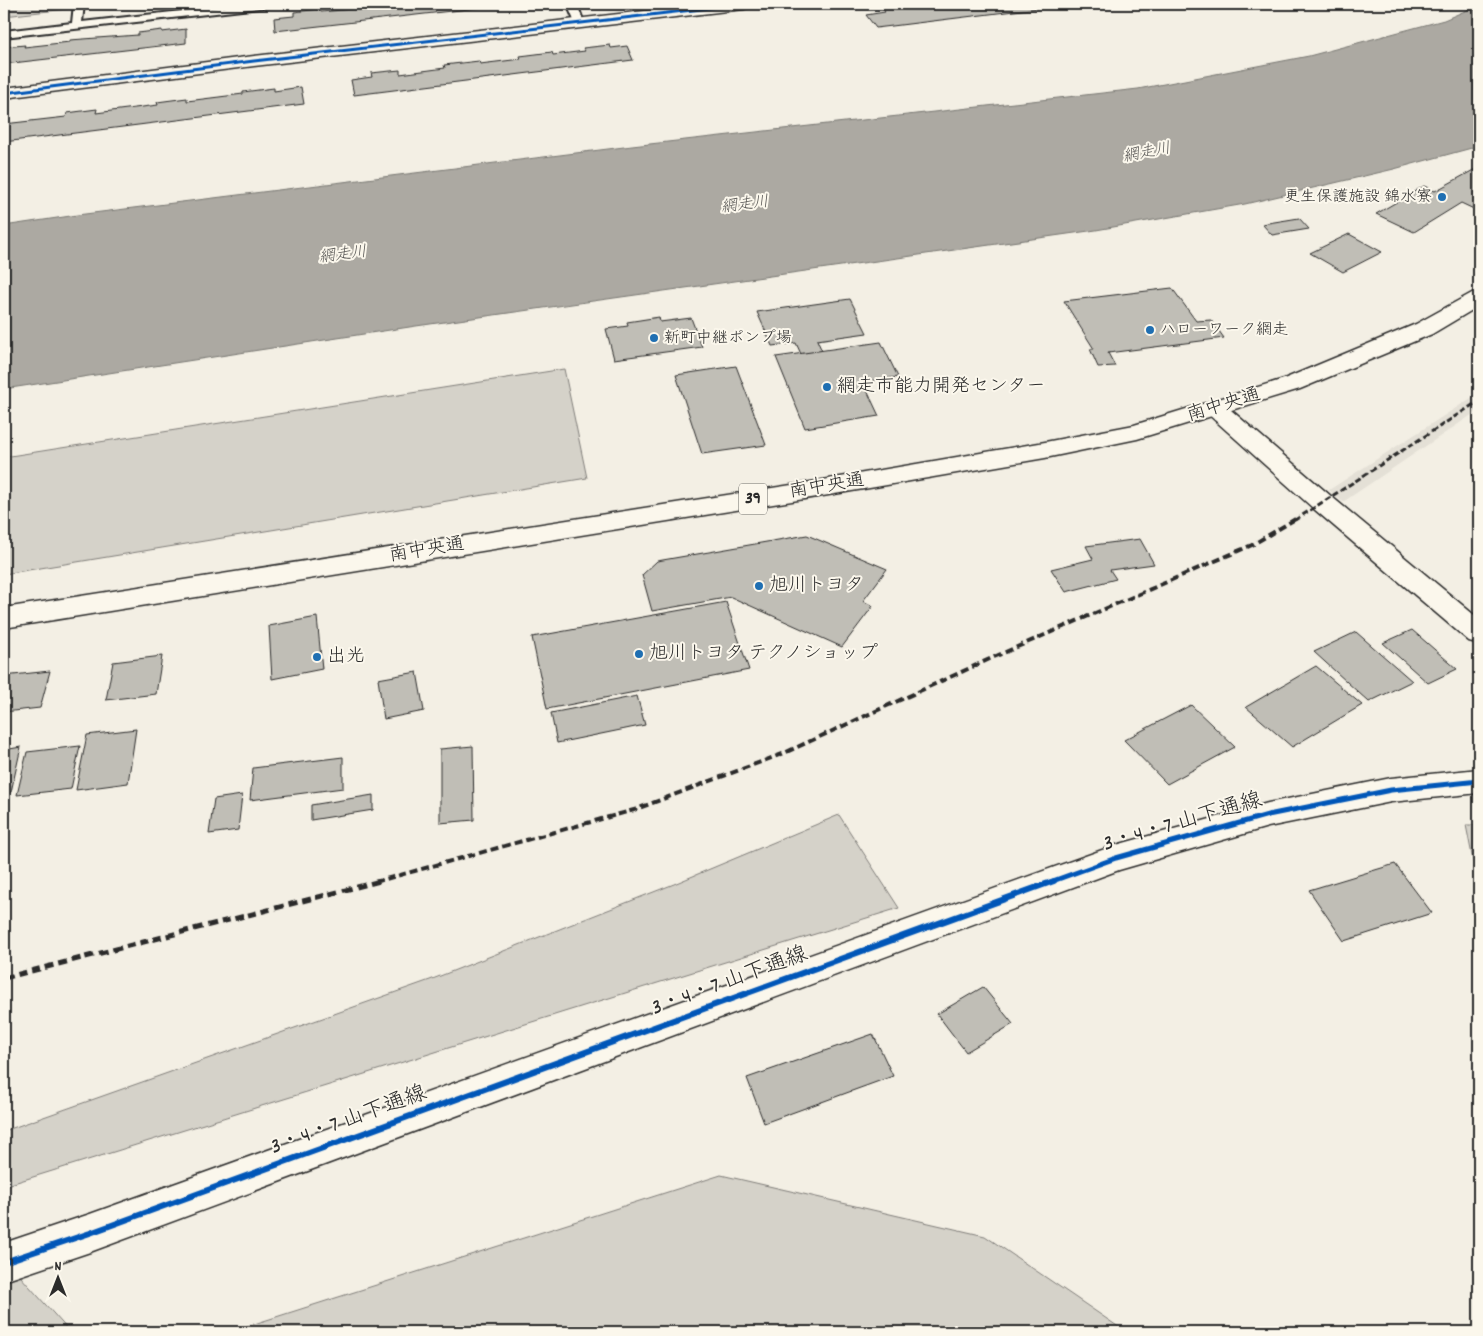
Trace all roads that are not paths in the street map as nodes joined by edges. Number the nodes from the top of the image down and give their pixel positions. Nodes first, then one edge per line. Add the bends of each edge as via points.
1 (79, 4) edge
2 (268, 4) edge
3 (572, 4) edge
4 (744, 4) edge
5 (579, 23) junction
6 (77, 26) junction
7 (4, 34) edge
8 (4, 93) edge
9 (1479, 297) edge
10 (1216, 409) junction
11 (4, 618) edge
12 (1479, 634) edge
13 (1479, 781) edge
14 (4, 1262) edge

1 - 6 lane
2 - 6 lane
3 - 5 lane
4 - 5 main road
5 - 8 main road
6 - 7 lane
9 - 10 main road, 南中央通 / 39 via 1424,329 1374,351 1292,384
10 - 11 main road, 南中央通 / 39 via 1137,432 1045,450 807,491
10 - 12 main road
13 - 14 main road, 3・4・7 山下通線 via 1391,790 1268,815 1116,858

